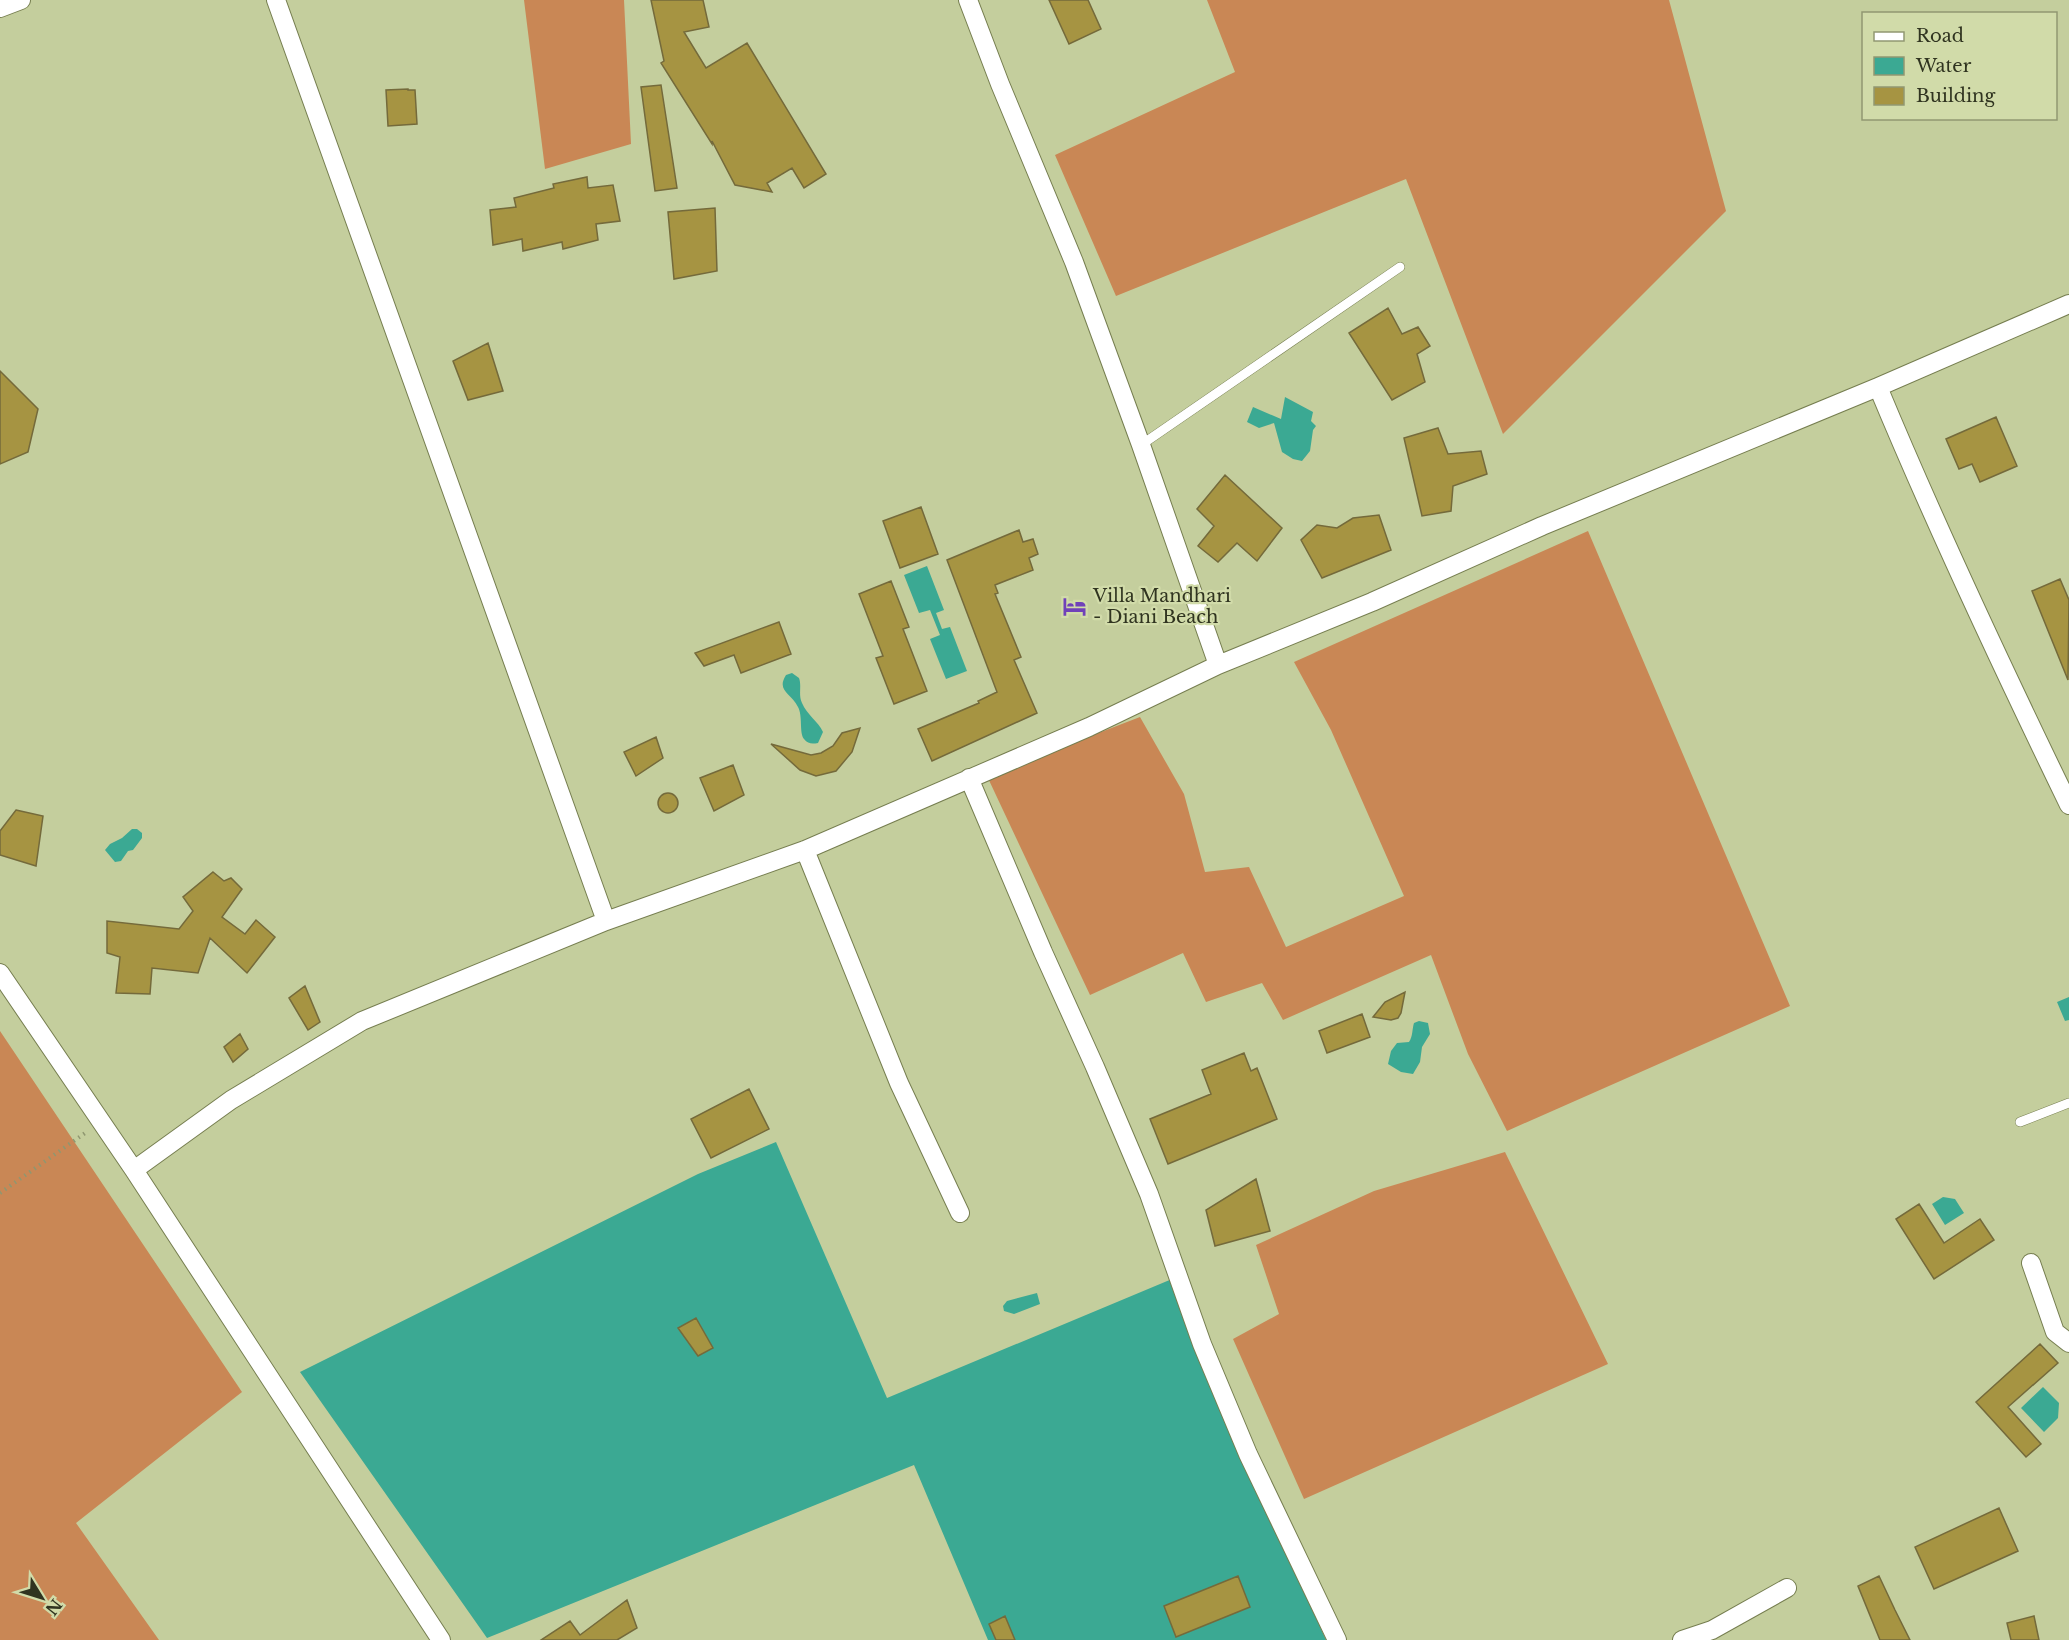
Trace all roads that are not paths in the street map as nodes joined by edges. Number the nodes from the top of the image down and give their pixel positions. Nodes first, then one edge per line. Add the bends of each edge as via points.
1 (21, 0) edge
2 (276, 0) edge
3 (968, 0) edge
4 (0, 8) edge
5 (1400, 267) dead end
6 (2069, 304) edge
7 (1878, 387) junction
8 (1141, 445) junction
9 (1218, 665) junction
10 (969, 778) junction
11 (2069, 805) edge
12 (805, 850) junction
13 (606, 921) junction
14 (0, 973) edge
15 (2069, 1103) edge
16 (2020, 1122) dead end
17 (134, 1170) junction
18 (960, 1213) dead end
19 (2031, 1263) dead end
20 (2069, 1343) edge
21 (1787, 1588) dead end
22 (441, 1640) edge
23 (1337, 1640) edge
24 (1682, 1640) edge

1 - 4 street
2 - 13 street
3 - 8 street via 1074,262
5 - 8 lane
6 - 7 street
7 - 9 street
7 - 11 street via 1921,490
8 - 9 street
9 - 10 street via 1089,727
10 - 12 street
10 - 23 street via 1144,1184 1202,1344 1248,1454
12 - 13 street
12 - 18 street via 899,1083
13 - 17 street via 362,1021 231,1100
14 - 17 street
15 - 16 lane
17 - 22 street
19 - 20 street via 2055,1332
21 - 24 street via 1712,1630

